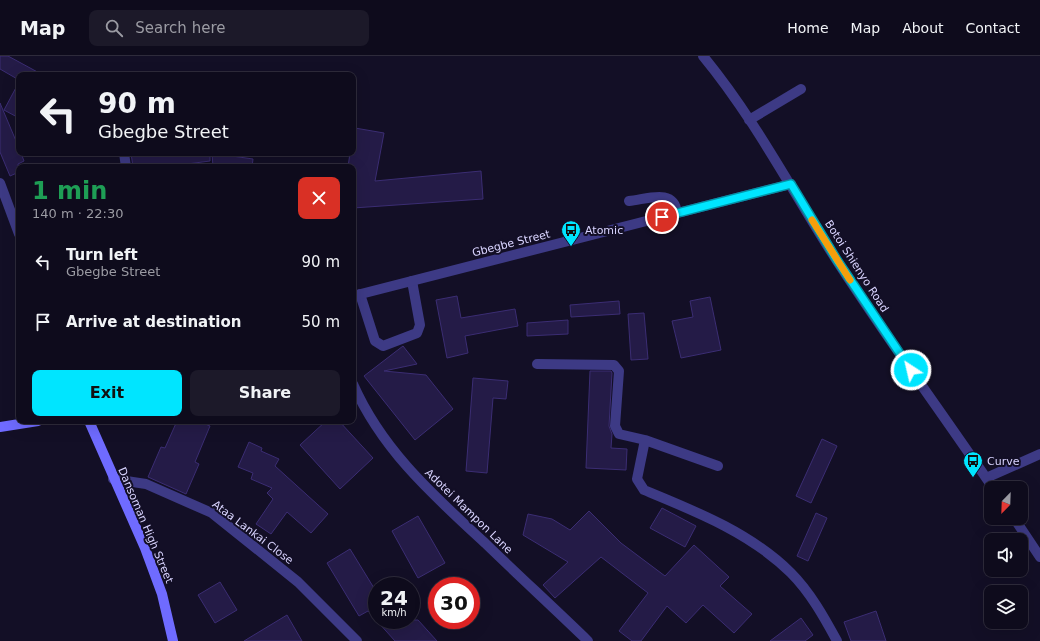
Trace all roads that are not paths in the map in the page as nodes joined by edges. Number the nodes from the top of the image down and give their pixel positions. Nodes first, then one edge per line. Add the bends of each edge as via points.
1 (702, 56) edge
2 (801, 89) dead end
3 (749, 120) junction
4 (791, 184) junction
5 (0, 185) edge
6 (629, 201) dead end
7 (677, 213) junction
8 (16, 226) edge
9 (412, 281) junction
10 (357, 295) edge
11 (537, 364) dead end
12 (356, 390) edge
13 (19, 424) edge
14 (90, 424) edge
15 (0, 427) edge
16 (645, 440) junction
17 (1040, 454) edge
18 (718, 466) dead end
19 (986, 478) junction
20 (113, 479) junction
21 (988, 481) edge
22 (1019, 525) edge
23 (1040, 557) edge
24 (173, 641) edge
25 (357, 641) edge
26 (588, 641) edge
27 (837, 641) edge

1 - 3 street, Botoi Shienyo Road
2 - 3 street
3 - 4 street, Botoi Shienyo Road
4 - 7 street, Gbegbe Street
4 - 19 street, Botoi Shienyo Road via 837,260
5 - 8 street
6 - 7 street via 666,197 676,204
7 - 9 street, Gbegbe Street
9 - 10 street, Gbegbe Street
9 - 10 street via 420,325 417,333 383,346 375,342
11 - 16 street via 617,367 619,370 616,431
12 - 26 street, Adotei Mampon Lane via 368,414 397,456 422,485
13 - 15 street
14 - 20 street, Dansoman High Street
16 - 18 street
16 - 27 street via 637,479 644,490 718,523 770,554 792,574 811,597
17 - 19 street
19 - 21 street, Botoi Shienyo Road
20 - 24 street, Dansoman High Street via 148,555 162,594
20 - 25 street, Ataa Lankai Close via 146,484 212,513 298,582
22 - 23 street

